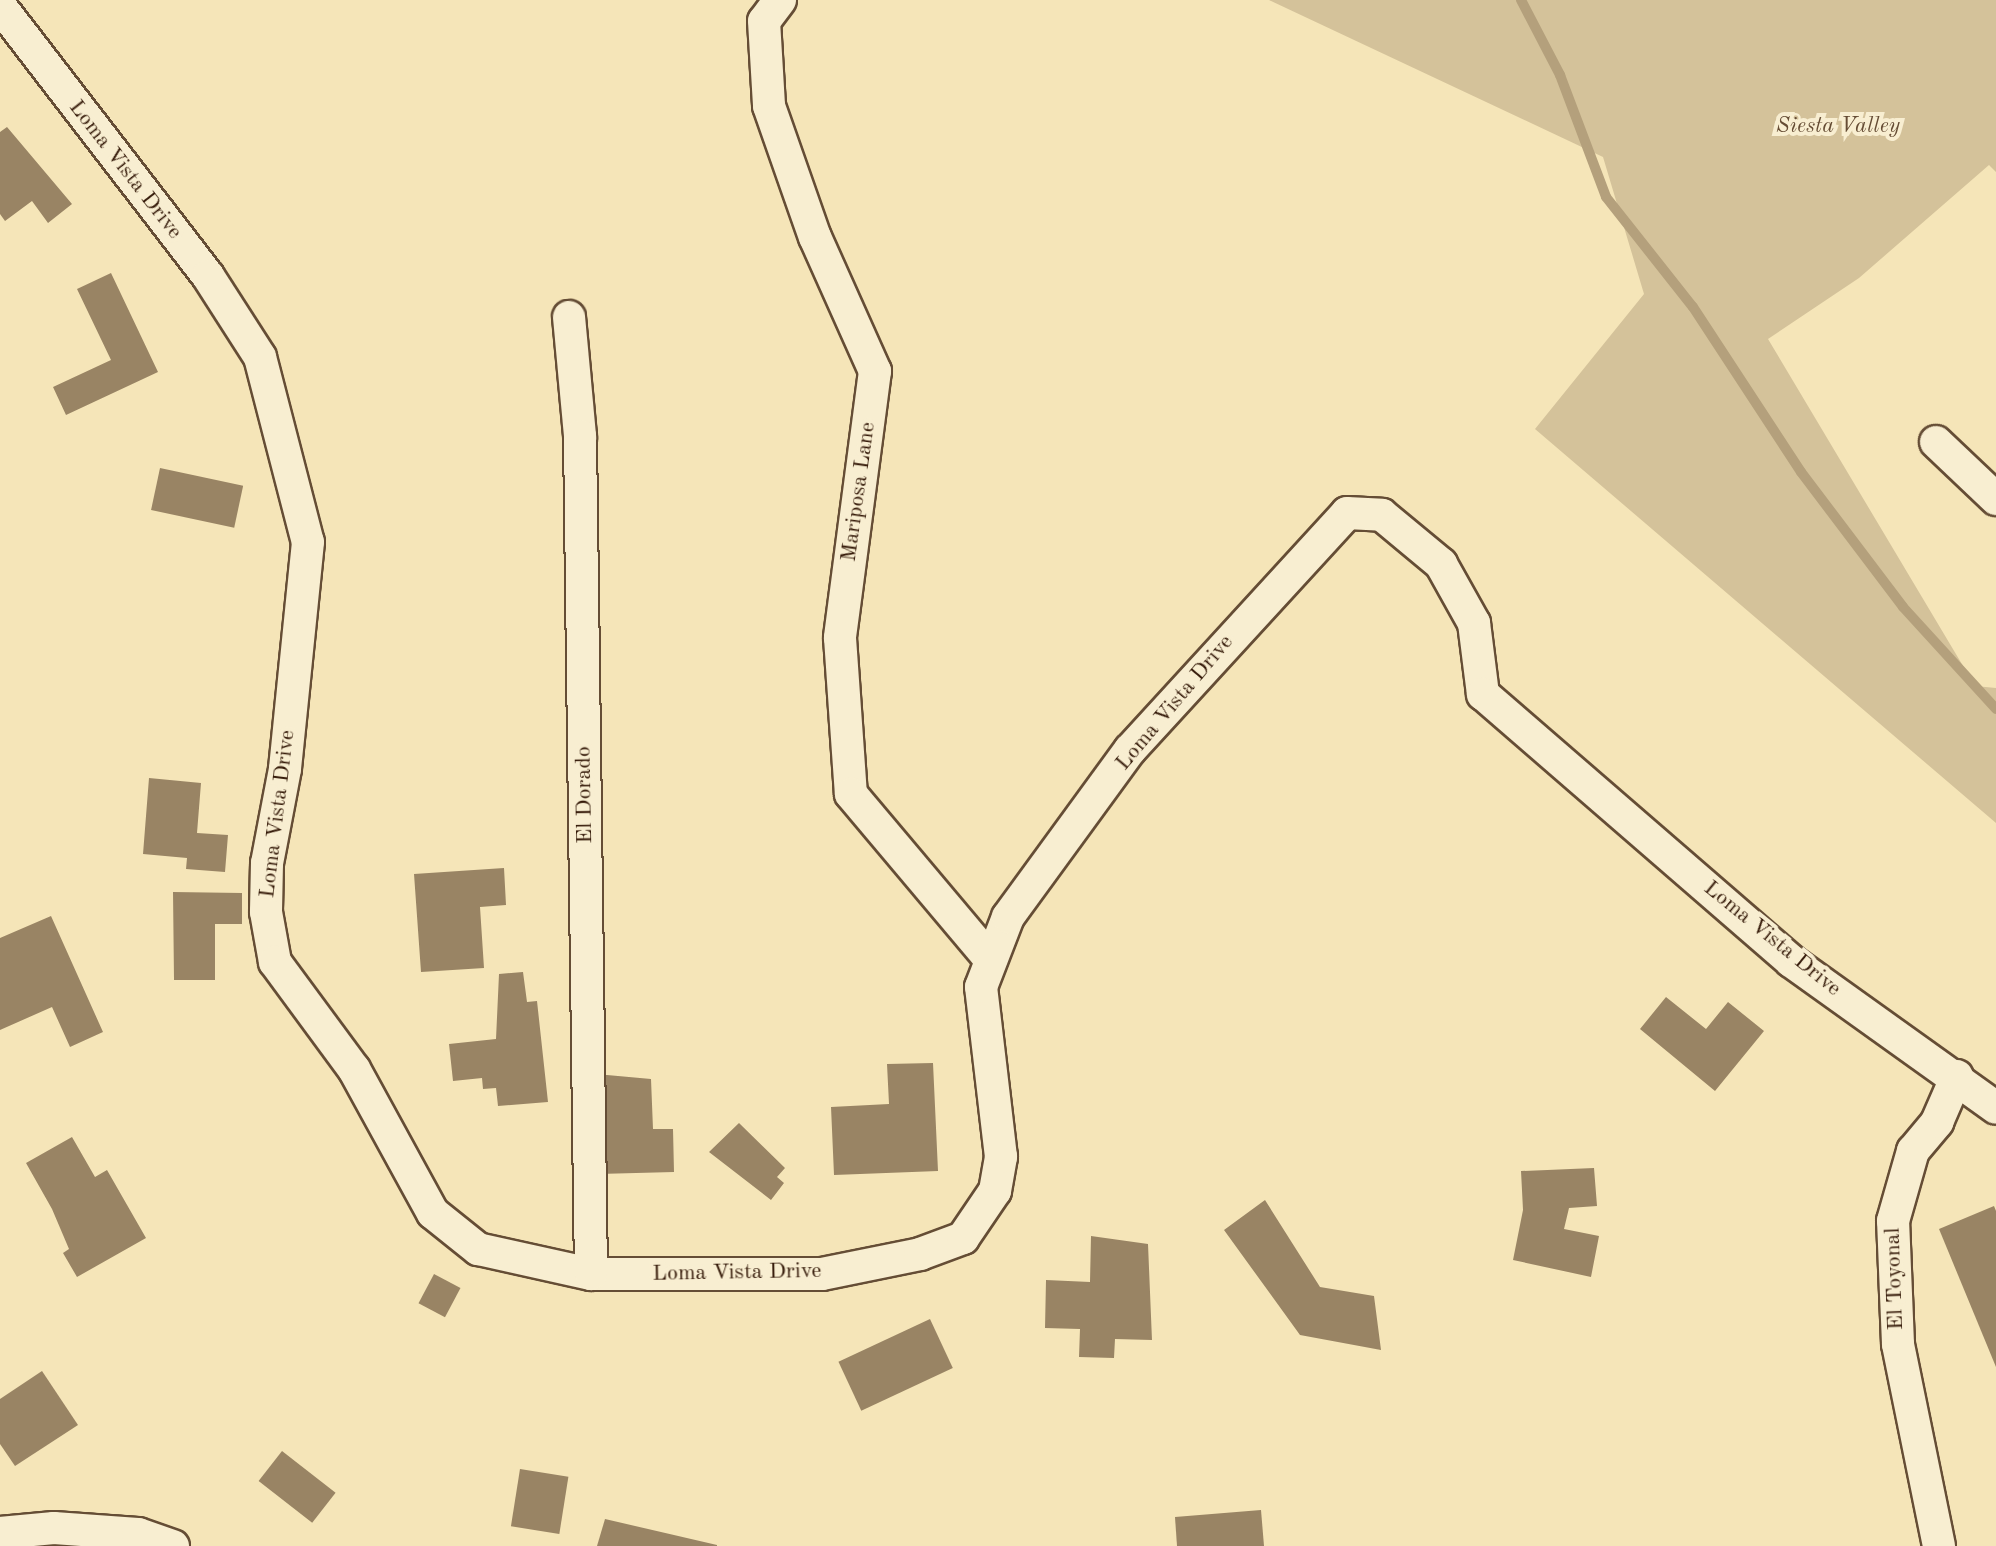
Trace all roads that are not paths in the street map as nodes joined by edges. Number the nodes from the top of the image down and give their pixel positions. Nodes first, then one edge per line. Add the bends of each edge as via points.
1 (780, 0) edge
2 (0, 6) edge
3 (569, 317) dead end
4 (1936, 442) dead end
5 (1996, 499) edge
6 (990, 959) junction
7 (1957, 1076) junction
8 (1996, 1108) edge
9 (591, 1274) junction
10 (0, 1533) edge
11 (173, 1546) edge
12 (1939, 1546) edge

1 - 6 street, Mariposa Lane via 764,21 769,106 815,237 875,371 840,638 851,794
2 - 9 street, Loma Vista Drive via 208,276 251,343 289,454 308,542 285,769 267,863 266,912 275,962 354,1069 416,1189 454,1234 530,1265
3 - 9 street, El Dorado via 580,436
4 - 5 street
6 - 7 street, Loma Vista Drive via 1008,917 1130,750 1347,513 1382,515 1441,564 1474,623 1483,694 1791,961
6 - 9 street, Loma Vista Drive via 981,987 982,1024 1001,1157 995,1191 963,1238 920,1254 822,1274
7 - 8 street
7 - 12 street, El Toyonal via 1937,1122 1913,1151 1893,1221 1898,1344
10 - 11 street via 54,1528 138,1534

